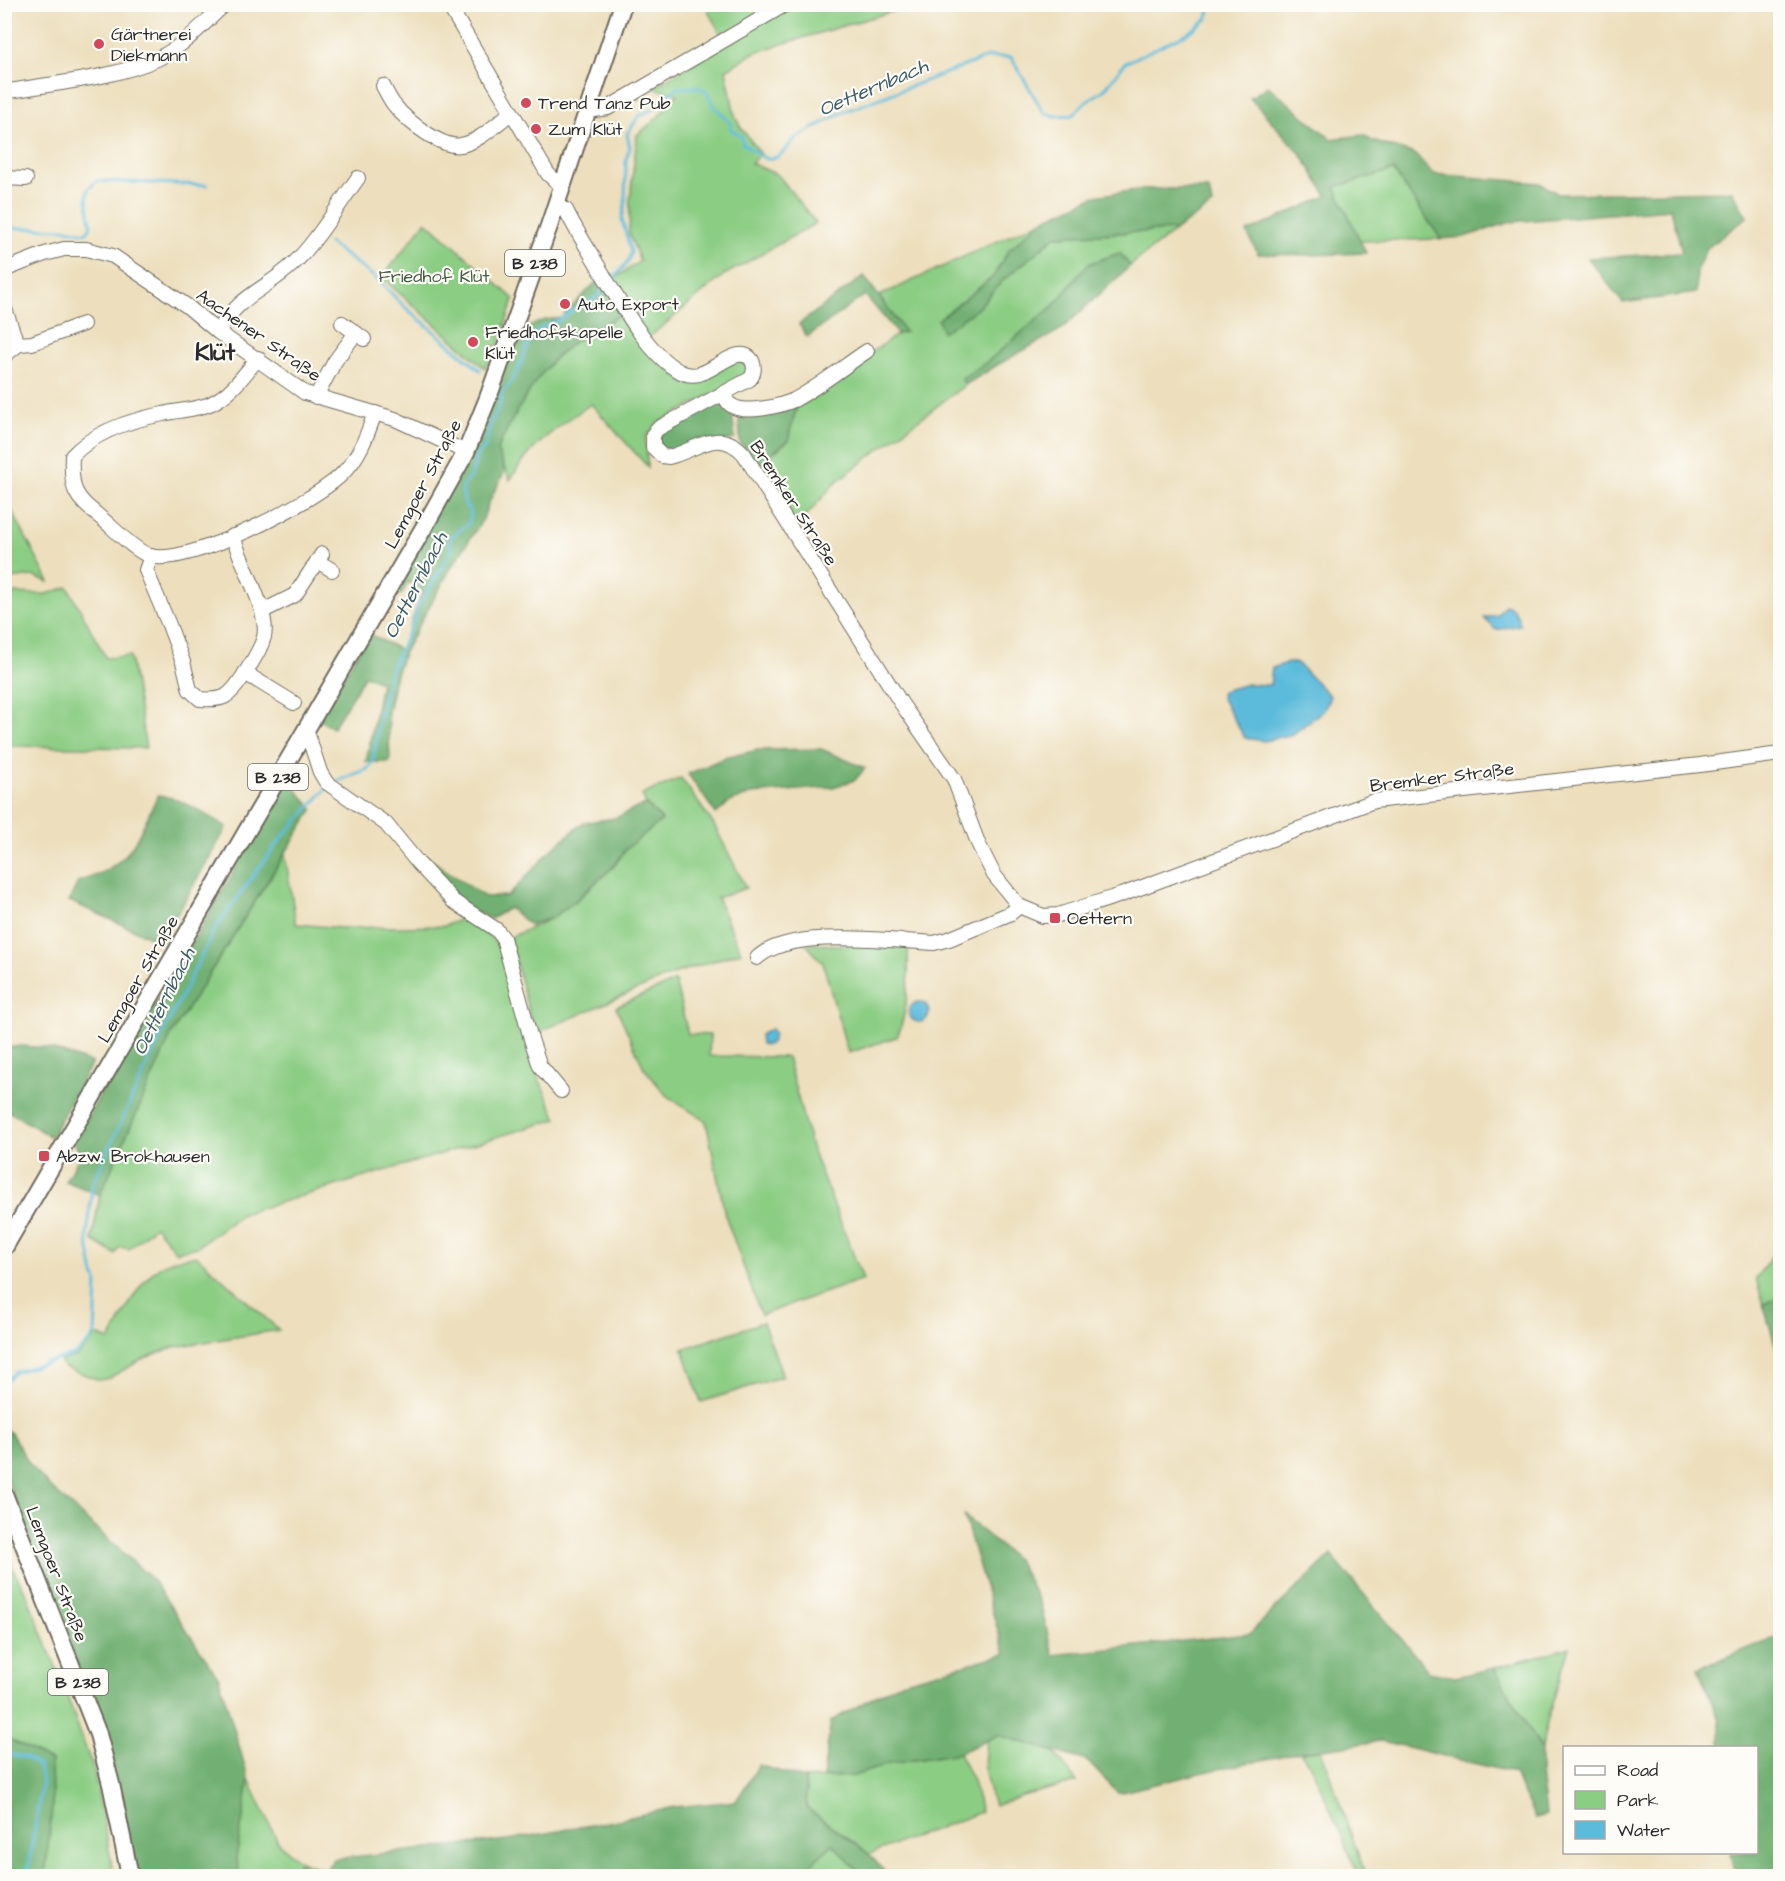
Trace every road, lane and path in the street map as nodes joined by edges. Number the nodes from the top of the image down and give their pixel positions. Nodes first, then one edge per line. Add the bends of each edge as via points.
1 (225, 4) edge
2 (447, 4) edge
3 (623, 4) edge
4 (786, 4) edge
5 (383, 86) dead end
6 (4, 92) edge
7 (589, 108) junction
8 (511, 113) junction
9 (4, 178) edge
10 (26, 178) dead end
11 (357, 178) dead end
12 (563, 184) junction
13 (555, 207) junction
14 (4, 270) edge
15 (4, 306) edge
16 (342, 323) dead end
17 (82, 324) dead end
18 (218, 332) junction
19 (19, 344) junction
20 (867, 351) dead end
21 (4, 357) edge
22 (258, 358) junction
23 (723, 394) junction
24 (316, 397) junction
25 (375, 413) junction
26 (466, 452) junction
27 (232, 536) junction
28 (151, 556) junction
29 (333, 570) dead end
30 (262, 610) junction
31 (245, 673) junction
32 (294, 703) dead end
33 (306, 729) junction
34 (1780, 754) edge
35 (1019, 906) junction
36 (757, 958) dead end
37 (561, 1091) dead end
38 (4, 1248) edge
39 (4, 1494) edge
40 (130, 1876) edge

1 - 6 street via 189,37 157,58 127,69
2 - 8 street
3 - 7 main road, Lemgoer Straße / B 238
4 - 7 street via 617,103 599,110
5 - 8 street via 407,118 448,145 470,142
7 - 12 main road, Lemgoer Straße / B 238
8 - 12 street via 548,174
9 - 10 street
11 - 18 street via 296,262 234,308
12 - 13 main road, Lemgoer Straße / B 238
13 - 23 street, Bremker Straße via 566,210 608,282 656,351 679,371 697,375 738,355 751,359 755,368 752,377
13 - 26 main road, Lemgoer Straße / B 238
14 - 18 street, Aachener Straße via 45,254 75,249 97,251 138,272
15 - 19 street
16 - 24 street via 360,336 335,362
17 - 19 street
18 - 22 street, Aachener Straße
19 - 21 street
20 - 23 street via 784,404 737,408
22 - 24 street, Aachener Straße
22 - 28 street via 227,394 212,403 137,420 91,440 72,456 76,496
23 - 35 street, Bremker Straße via 657,429 653,447 669,457 721,440 737,446 744,454 901,703 949,770 994,876
24 - 25 street, Aachener Straße
25 - 26 street, Aachener Straße
25 - 27 street via 360,452 342,474 311,498
26 - 33 main road, Lemgoer Straße / B 238
27 - 28 street via 171,558
27 - 30 street
28 - 31 street via 146,570 194,695 210,700 226,697
29 - 30 street via 320,557 295,595
30 - 31 street via 265,635
31 - 32 street
33 - 37 street via 326,782 386,824 453,901 489,923 503,938 540,1066
33 - 38 main road, Lemgoer Straße / B 238
34 - 35 street, Bremker Straße via 1374,801 1121,896 1058,915 1043,916
35 - 36 street via 934,943 804,940 774,948
39 - 40 main road, Lemgoer Straße / B 238 via 98,1734

